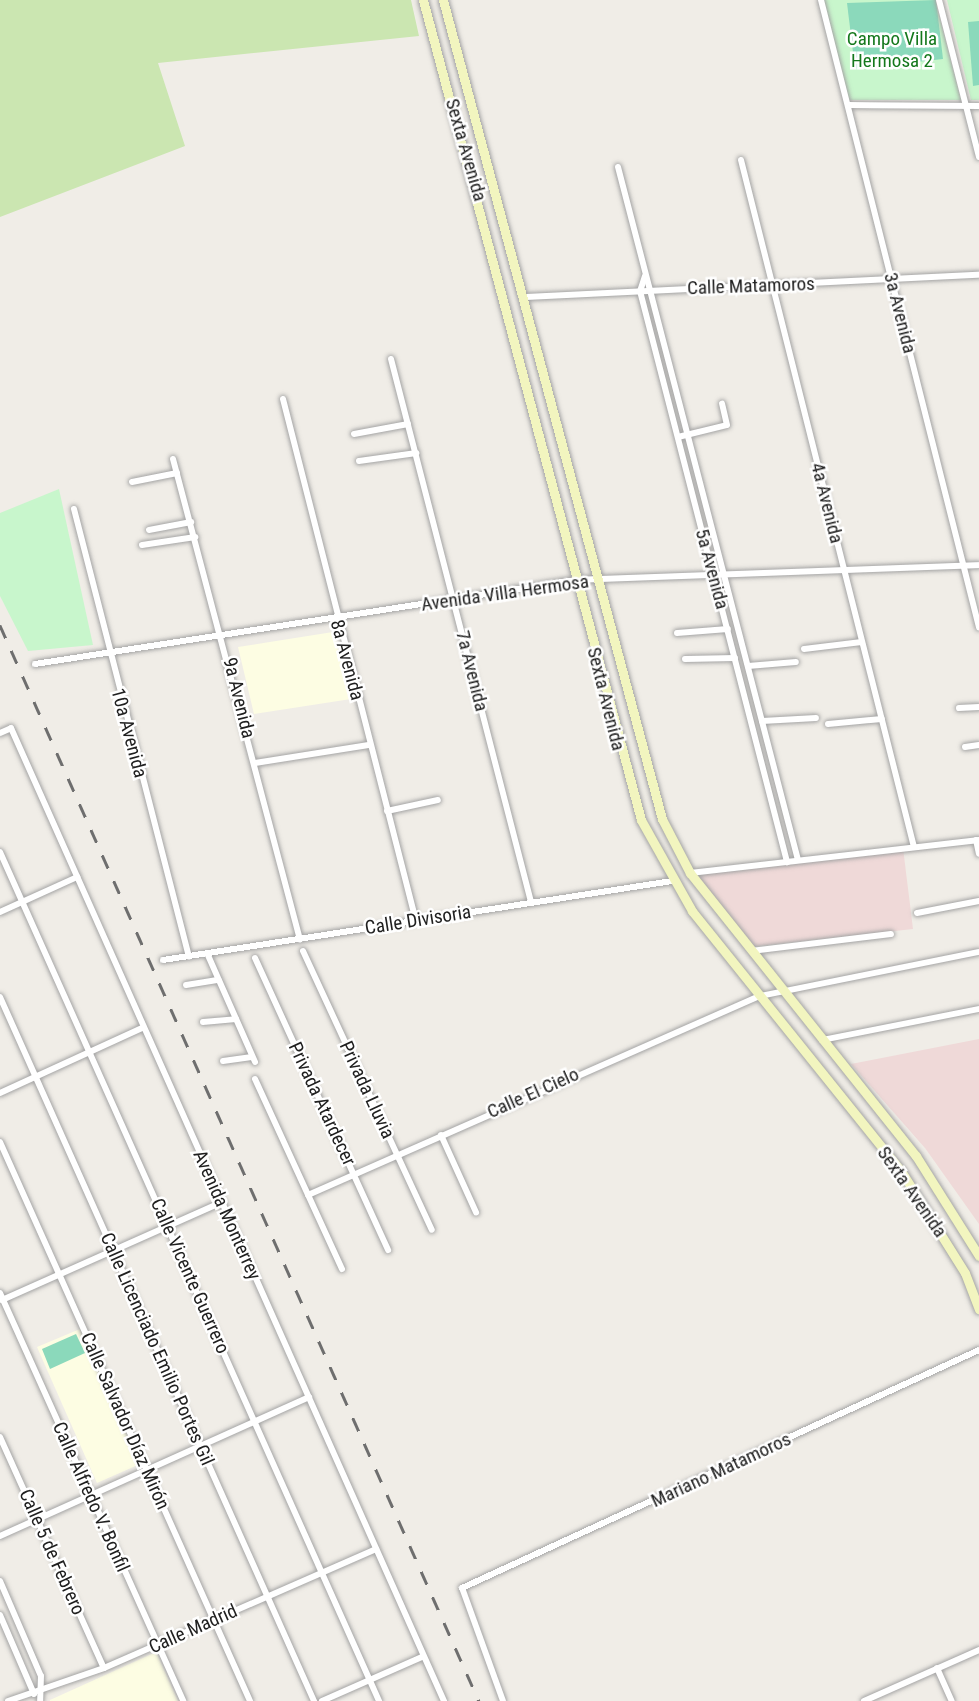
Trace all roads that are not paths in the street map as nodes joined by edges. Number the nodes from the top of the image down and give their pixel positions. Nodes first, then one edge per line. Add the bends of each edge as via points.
1 (423, 0) edge
2 (443, 0) edge
3 (821, 0) edge
4 (939, 0) edge
5 (848, 105) junction
6 (966, 106) junction
7 (979, 106) edge
8 (979, 157) edge
9 (741, 160) dead end
10 (618, 167) dead end
11 (979, 275) edge
12 (645, 276) junction
13 (891, 279) junction
14 (772, 285) junction
15 (654, 290) junction
16 (640, 291) junction
17 (524, 297) junction
18 (391, 359) dead end
19 (283, 399) dead end
20 (722, 404) dead end
21 (408, 424) junction
22 (354, 434) dead end
23 (690, 435) junction
24 (678, 437) junction
25 (416, 453) junction
26 (173, 459) dead end
27 (359, 461) dead end
28 (177, 473) junction
29 (132, 482) dead end
30 (74, 509) dead end
31 (191, 522) junction
32 (149, 530) dead end
33 (195, 537) junction
34 (142, 545) dead end
35 (964, 565) junction
36 (979, 565) edge
37 (845, 571) junction
38 (714, 577) junction
39 (725, 577) junction
40 (576, 580) junction
41 (597, 580) junction
42 (453, 599) junction
43 (336, 618) junction
44 (979, 627) edge
45 (728, 629) junction
46 (677, 634) dead end
47 (223, 637) junction
48 (862, 642) junction
49 (804, 649) dead end
50 (107, 654) junction
51 (735, 658) junction
52 (685, 659) dead end
53 (796, 662) dead end
54 (35, 664) dead end
55 (748, 666) junction
56 (959, 708) dead end
57 (979, 708) edge
58 (760, 712) junction
59 (749, 714) junction
60 (816, 718) dead end
61 (881, 719) junction
62 (762, 721) junction
63 (828, 724) dead end
64 (0, 733) edge
65 (369, 745) junction
66 (979, 745) edge
67 (965, 747) dead end
68 (772, 760) junction
69 (255, 762) junction
70 (761, 762) junction
71 (438, 800) dead end
72 (387, 811) junction
73 (978, 840) edge
74 (914, 847) junction
75 (0, 852) edge
76 (979, 854) edge
77 (798, 860) junction
78 (787, 862) junction
79 (690, 873) junction
80 (77, 877) junction
81 (672, 881) junction
82 (979, 901) edge
83 (22, 902) junction
84 (531, 902) junction
85 (0, 912) edge
86 (917, 913) dead end
87 (416, 920) junction
88 (891, 934) dead end
89 (300, 939) junction
90 (303, 951) dead end
91 (751, 951) junction
92 (979, 952) edge
93 (207, 953) junction
94 (189, 956) junction
95 (255, 958) dead end
96 (163, 960) dead end
97 (219, 980) junction
98 (186, 985) dead end
99 (782, 990) junction
100 (760, 996) junction
101 (0, 997) edge
102 (979, 1009) edge
103 (236, 1019) junction
104 (203, 1022) dead end
105 (144, 1027) junction
106 (820, 1040) junction
107 (89, 1052) junction
108 (223, 1061) dead end
109 (36, 1077) junction
110 (255, 1079) dead end
111 (0, 1093) edge
112 (441, 1135) junction
113 (0, 1142) edge
114 (397, 1155) junction
115 (354, 1174) junction
116 (308, 1195) junction
117 (222, 1202) junction
118 (476, 1212) dead end
119 (167, 1227) junction
120 (432, 1230) dead end
121 (388, 1250) dead end
122 (113, 1251) junction
123 (979, 1256) edge
124 (342, 1269) dead end
125 (59, 1275) junction
126 (1, 1298) edge
127 (979, 1309) edge
128 (979, 1350) edge
129 (309, 1397) junction
130 (254, 1422) junction
131 (0, 1437) edge
132 (200, 1446) junction
133 (147, 1470) junction
134 (90, 1495) junction
135 (37, 1519) junction
136 (0, 1536) edge
137 (376, 1549) junction
138 (322, 1572) junction
139 (0, 1581) edge
140 (267, 1596) junction
141 (0, 1615) edge
142 (214, 1620) junction
143 (158, 1644) junction
144 (979, 1650) edge
145 (424, 1656) junction
146 (104, 1668) junction
147 (937, 1668) junction
148 (370, 1680) junction
149 (44, 1688) junction
150 (32, 1692) junction
151 (8, 1701) edge
152 (40, 1701) edge
153 (183, 1701) edge
154 (250, 1701) edge
155 (314, 1701) edge
156 (322, 1701) edge
157 (379, 1701) edge
158 (444, 1701) edge
159 (502, 1701) edge
160 (864, 1701) edge
161 (952, 1701) edge

1 - 40 main road, Sexta Avenida
2 - 17 main road, Sexta Avenida
3 - 5 street, 3a Avenida
4 - 6 street
5 - 6 street
5 - 13 street, 3a Avenida
6 - 7 street
6 - 8 street
9 - 14 street, 4a Avenida
10 - 12 street, 5a Avenida
11 - 13 street, Calle Matamoros
12 - 15 street, 5a Avenida
12 - 16 street
13 - 14 street, Calle Matamoros
13 - 35 street, 3a Avenida
14 - 15 street, Calle Matamoros
14 - 37 street, 4a Avenida
15 - 16 street, Calle Matamoros
15 - 23 street, 5a Avenida
16 - 17 street, Calle Matamoros
16 - 24 street, 5a Avenida
17 - 41 main road, Sexta Avenida
18 - 21 street, 7a Avenida
19 - 43 street, 8a Avenida
20 - 23 street via 727,425
21 - 22 street
21 - 25 street, 7a Avenida
23 - 24 street
23 - 39 street, 5a Avenida
24 - 38 street, 5a Avenida
25 - 27 street
25 - 42 street, 7a Avenida
26 - 28 street, 9a Avenida
28 - 29 street
28 - 31 street, 9a Avenida
30 - 50 street, 10a Avenida
31 - 32 street
31 - 33 street, 9a Avenida
33 - 34 street
33 - 47 street, 9a Avenida
35 - 36 street, Avenida Villa Hermosa
35 - 37 street, Avenida Villa Hermosa
35 - 44 street, 3a Avenida
37 - 39 street, Avenida Villa Hermosa
37 - 48 street, 4a Avenida
38 - 39 street, Avenida Villa Hermosa
38 - 41 street, Avenida Villa Hermosa
38 - 45 street, 5a Avenida
39 - 55 street, 5a Avenida
40 - 41 street, Avenida Villa Hermosa
40 - 42 street, Avenida Villa Hermosa
40 - 81 main road, Sexta Avenida via 626,780
41 - 79 main road, Sexta Avenida via 648,776
42 - 43 street, Avenida Villa Hermosa
42 - 84 street, 7a Avenida
43 - 47 street, Avenida Villa Hermosa
43 - 65 street, 8a Avenida
45 - 46 street
45 - 51 street, 5a Avenida
47 - 50 street, Avenida Villa Hermosa
47 - 69 street, 9a Avenida
48 - 49 street
48 - 61 street, 4a Avenida
50 - 54 street, Avenida Villa Hermosa
50 - 94 street, 10a Avenida
51 - 52 street
51 - 59 street, 5a Avenida
53 - 55 street
55 - 58 street, 5a Avenida
56 - 57 street
58 - 59 street
58 - 62 street, 5a Avenida
59 - 70 street, 5a Avenida
60 - 62 street
61 - 63 street
61 - 74 street, 4a Avenida
62 - 68 street, 5a Avenida
64 - 80 street, Avenida Monterrey via 11,728
65 - 69 street
65 - 72 street, 8a Avenida
66 - 67 street
68 - 70 street
68 - 77 street, 5a Avenida
69 - 89 street, 9a Avenida
70 - 78 street, 5a Avenida
71 - 72 street
72 - 87 street, 8a Avenida
73 - 74 street
73 - 76 street
74 - 77 street
75 - 83 street, Calle Vicente Guerrero
77 - 78 street
78 - 79 street
79 - 91 main road, Sexta Avenida
80 - 83 street
80 - 105 street, Avenida Monterrey
81 - 84 street, Calle Divisoria
81 - 100 main road, Sexta Avenida
82 - 86 street
83 - 85 street
83 - 107 street, Calle Vicente Guerrero
84 - 87 street, Calle Divisoria
87 - 89 street, Calle Divisoria
88 - 91 street
89 - 93 street, Calle Divisoria
90 - 114 street, Privada Lluvia
91 - 99 main road, Sexta Avenida
92 - 99 street, Calle El Cielo
93 - 94 street, Calle Divisoria
93 - 97 street
94 - 96 street, Calle Divisoria
95 - 115 street, Privada Atardecer
97 - 98 street
97 - 103 street
99 - 100 street, Calle El Cielo
99 - 106 main road, Sexta Avenida
100 - 112 street, Calle El Cielo
100 - 127 main road, Sexta Avenida via 901,1171 965,1273
101 - 109 street, Calle Licenciado Emilio Portes Gil
102 - 106 street
103 - 104 street
103 - 108 street via 253,1059
105 - 107 street
105 - 117 street, Avenida Monterrey
106 - 123 main road, Sexta Avenida via 916,1156
107 - 109 street
107 - 119 street, Calle Vicente Guerrero
109 - 111 street
109 - 122 street, Calle Licenciado Emilio Portes Gil
110 - 116 street
112 - 114 street, Calle El Cielo
112 - 118 street
113 - 125 street, Calle Salvador Díaz Mirón
114 - 115 street, Calle El Cielo
114 - 120 street, Privada Lluvia
115 - 116 street, Calle El Cielo
115 - 121 street, Privada Atardecer
116 - 124 street
117 - 119 street
117 - 129 street, Avenida Monterrey
119 - 122 street
119 - 130 street, Calle Vicente Guerrero
122 - 125 street
122 - 132 street, Calle Licenciado Emilio Portes Gil
125 - 126 street
125 - 133 street, Calle Salvador Díaz Mirón
126 - 134 street, Calle Alfredo V. Bonfil
128 - 159 street, Mariano Matamoros via 462,1588
129 - 130 street
129 - 137 street, Avenida Monterrey
130 - 132 street
130 - 138 street, Calle Vicente Guerrero
131 - 135 street, Calle 5 de Febrero
132 - 133 street
132 - 140 street, Calle Licenciado Emilio Portes Gil
133 - 134 street
133 - 142 street, Calle Salvador Díaz Mirón
134 - 135 street
134 - 143 street, Calle Alfredo V. Bonfil
135 - 136 street
135 - 146 street, Calle 5 de Febrero
137 - 138 street, Calle Madrid
137 - 145 street, Avenida Monterrey
138 - 140 street, Calle Madrid
138 - 148 street, Calle Vicente Guerrero
139 - 149 street
140 - 142 street, Calle Madrid
140 - 155 street, Calle Licenciado Emilio Portes Gil
141 - 150 street
142 - 143 street, Calle Madrid
142 - 154 street, Calle Salvador Díaz Mirón
143 - 146 street, Calle Madrid
143 - 153 street, Calle Alfredo V. Bonfil
144 - 147 street
145 - 148 street
145 - 158 street, Avenida Monterrey
146 - 149 street, Calle Madrid
147 - 160 street
147 - 161 street
148 - 156 street
148 - 157 street, Calle Vicente Guerrero
149 - 150 street, Calle Madrid
149 - 152 street
150 - 151 street, Calle Madrid
150 - 152 street

